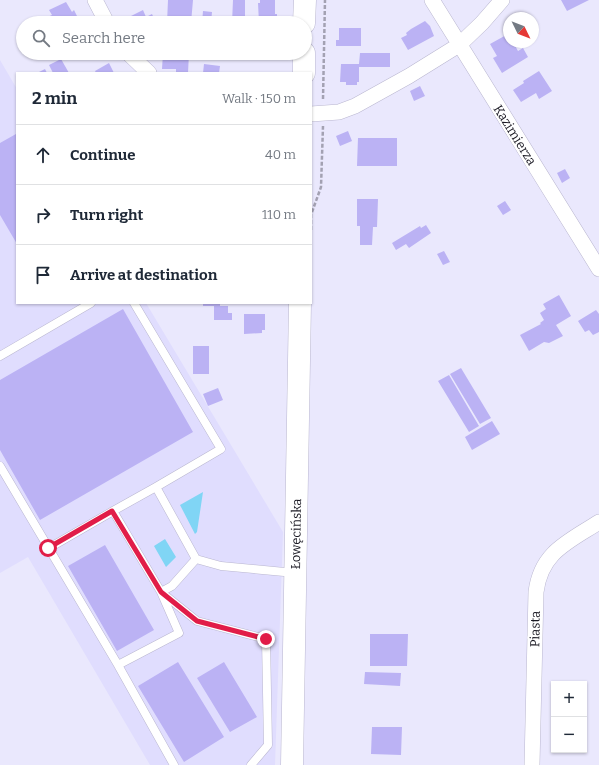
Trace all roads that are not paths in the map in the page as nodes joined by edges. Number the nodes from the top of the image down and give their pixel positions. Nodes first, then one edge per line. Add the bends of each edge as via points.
1 (95, 0) edge
2 (305, 0) edge
3 (432, 0) edge
4 (502, 0) edge
5 (103, 16) edge
6 (304, 16) edge
7 (459, 45) junction
8 (135, 60) edge
9 (304, 60) edge
10 (148, 72) edge
11 (304, 72) edge
12 (312, 114) edge
13 (599, 269) edge
14 (88, 304) edge
15 (135, 304) edge
16 (300, 304) edge
17 (0, 356) edge
18 (0, 466) edge
19 (156, 486) junction
20 (112, 511) junction
21 (599, 522) edge
22 (48, 548) junction
23 (196, 559) junction
24 (296, 573) junction
25 (161, 592) junction
26 (118, 665) junction
27 (174, 765) edge
28 (251, 765) edge
29 (292, 765) edge
30 (532, 765) edge

1 - 5 street
2 - 6 street
3 - 7 street, Kazimierza
4 - 7 street
7 - 12 street via 355,106 339,112
7 - 13 street, Kazimierza
8 - 10 street
9 - 11 street
14 - 17 lane
15 - 19 lane via 221,449
16 - 24 street, Łowęcińska
18 - 22 lane
19 - 20 lane
19 - 23 lane
20 - 22 lane
20 - 25 lane
21 - 30 street, Piasta via 555,550 538,577
22 - 26 lane
23 - 24 lane via 221,566
23 - 25 lane via 172,586
24 - 29 street, Łowęcińska
25 - 26 lane via 179,633
25 - 28 lane via 197,621 266,639 268,745
26 - 27 lane

